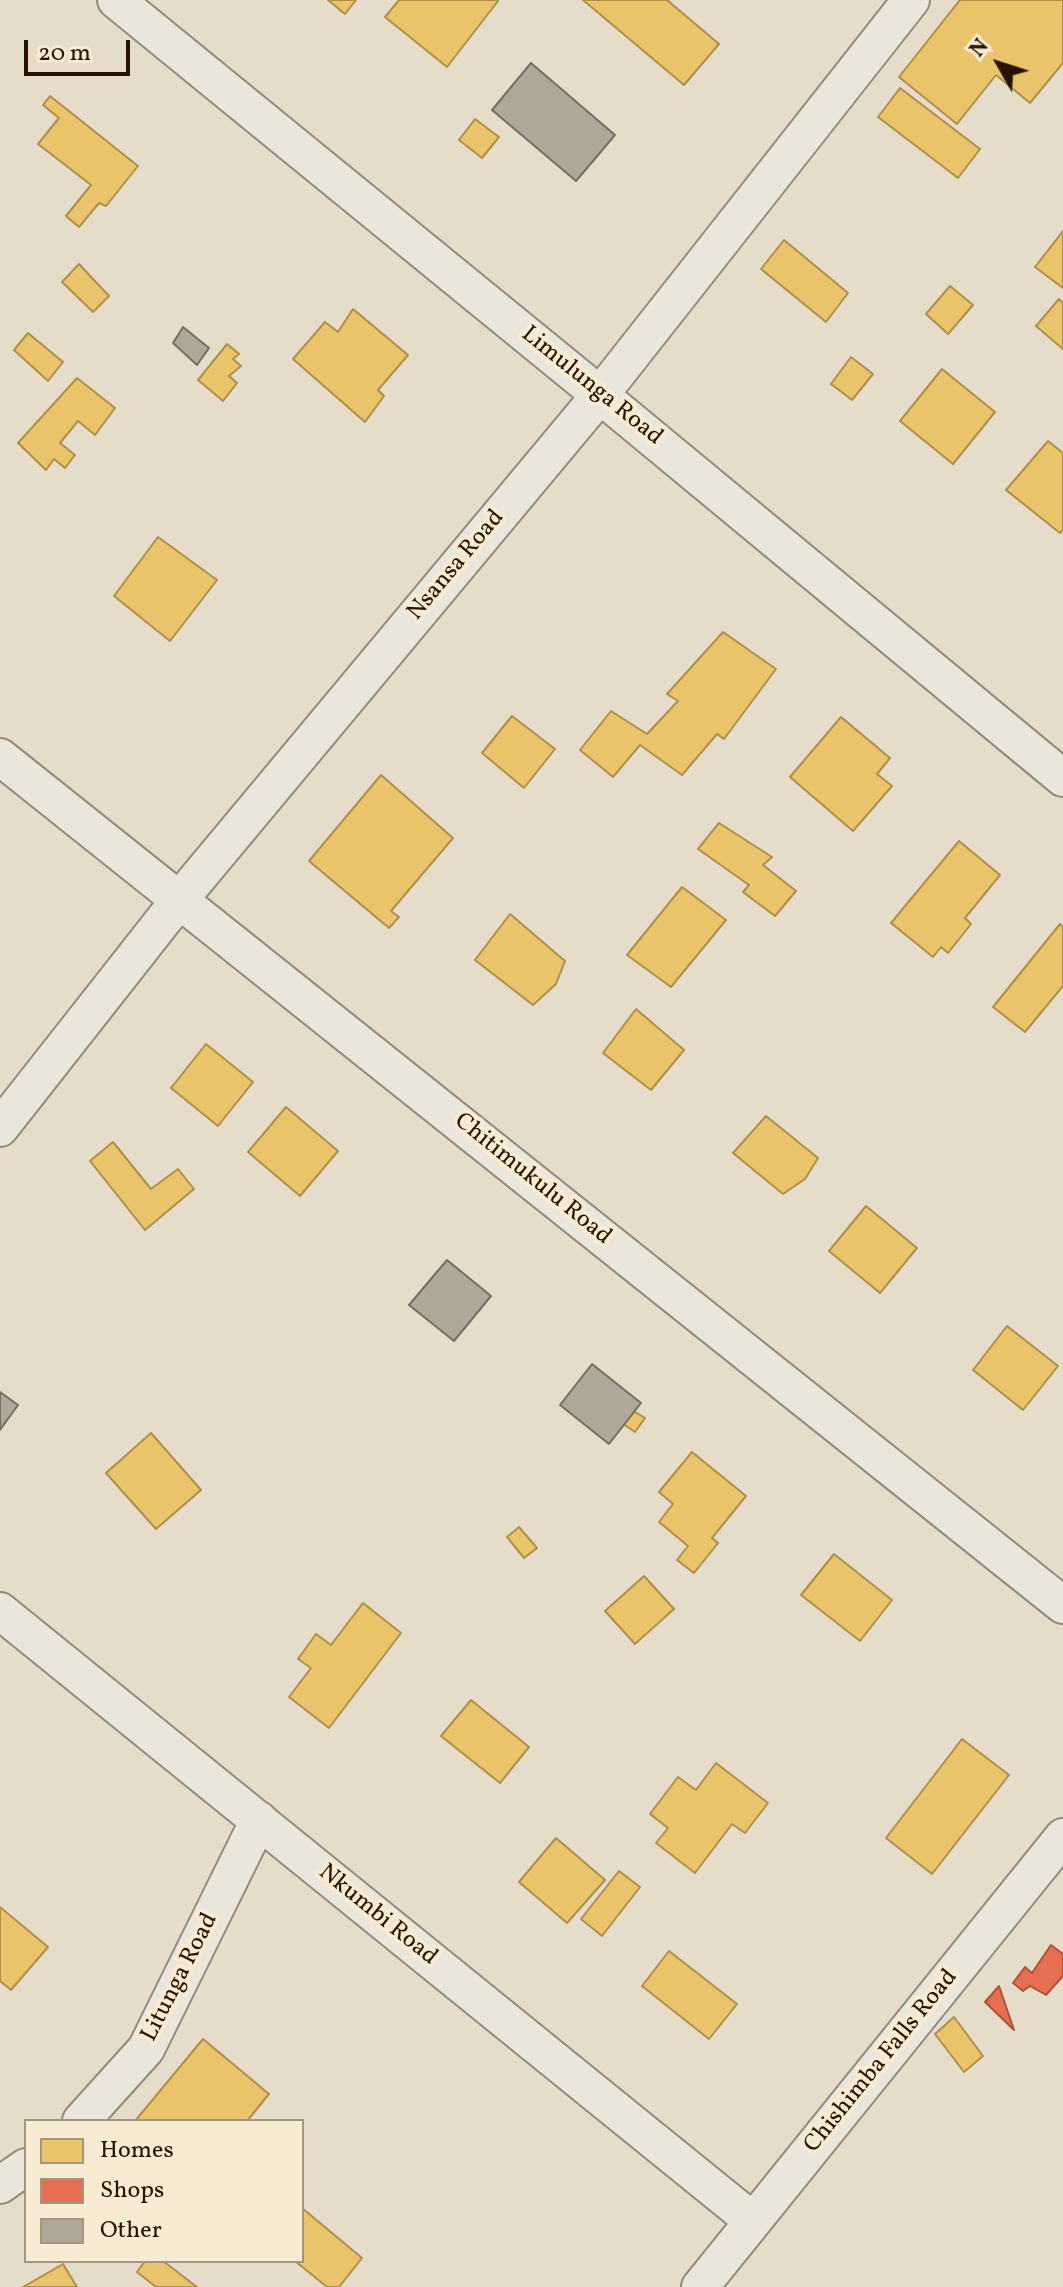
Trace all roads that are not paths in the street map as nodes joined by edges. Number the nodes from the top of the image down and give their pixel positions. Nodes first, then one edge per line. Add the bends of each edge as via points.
1 (116, 0) edge
2 (911, 0) edge
3 (600, 395) junction
4 (0, 757) edge
5 (1063, 778) edge
6 (180, 899) junction
7 (0, 1128) edge
8 (1063, 1605) edge
9 (0, 1611) edge
10 (259, 1820) junction
11 (1063, 1837) edge
12 (83, 2119) edge
13 (24, 2168) edge
14 (0, 2185) edge
15 (753, 2221) junction
16 (700, 2287) edge

1 - 3 street, Limulunga Road
2 - 3 street, Nsansa Road
3 - 5 street, Limulunga Road
3 - 6 street, Nsansa Road
4 - 6 street, Chitimukulu Road
6 - 7 street, Nsansa Road
6 - 8 street, Chitimukulu Road
9 - 10 street, Nkumbi Road
10 - 12 street, Litunga Road via 146,2049
10 - 15 street, Nkumbi Road
11 - 15 street, Chishimba Falls Road
13 - 14 street
15 - 16 street, Chishimba Falls Road

